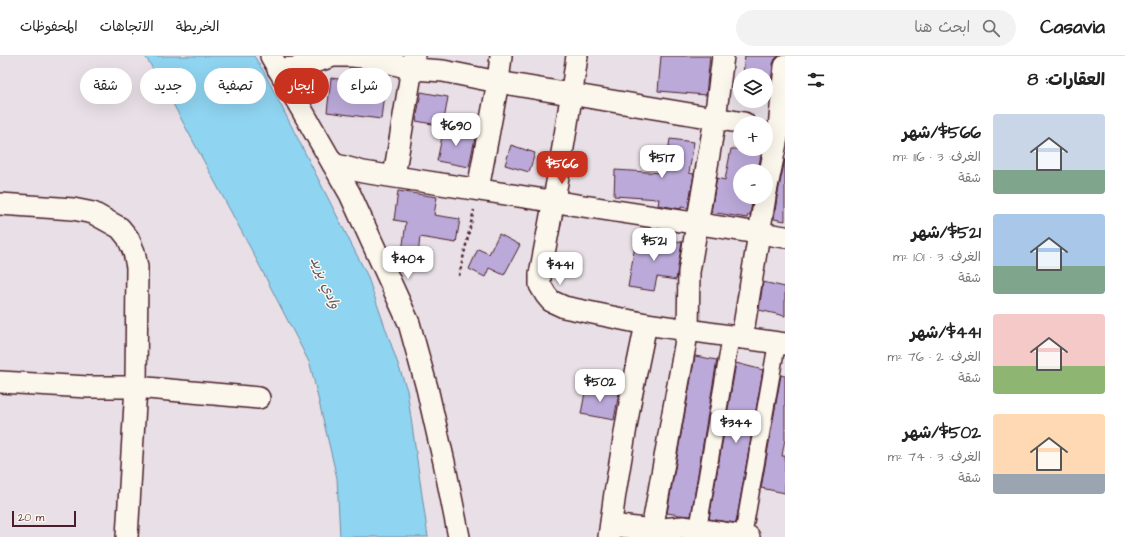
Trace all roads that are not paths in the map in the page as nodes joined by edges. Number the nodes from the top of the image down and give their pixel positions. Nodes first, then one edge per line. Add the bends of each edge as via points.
1 (501, 56) edge
2 (576, 56) edge
3 (723, 56) edge
4 (413, 62) edge
5 (274, 63) edge
6 (785, 66) edge
7 (498, 82) junction
8 (572, 94) junction
9 (715, 119) junction
10 (733, 121) edge
11 (777, 128) edge
12 (333, 164) junction
13 (771, 164) edge
14 (394, 176) junction
15 (478, 189) junction
16 (554, 201) junction
17 (0, 204) edge
18 (764, 204) edge
19 (696, 224) junction
20 (759, 232) junction
21 (785, 237) edge
22 (646, 324) junction
23 (688, 329) junction
24 (737, 337) junction
25 (781, 343) edge
26 (0, 382) edge
27 (136, 387) junction
28 (260, 398) dead end
29 (698, 529) junction
30 (652, 530) junction
31 (610, 531) edge
32 (746, 536) edge
33 (127, 537) edge
34 (459, 537) edge

1 - 7 street
2 - 8 street
3 - 9 street
4 - 5 street via 333,56 296,68
4 - 7 street
4 - 14 street
5 - 12 street
6 - 11 street
7 - 8 street
7 - 15 street
8 - 9 street
8 - 16 street
9 - 10 street
9 - 19 street
11 - 13 street
12 - 14 street via 363,172
12 - 34 street via 363,221 409,323 429,396
14 - 15 street
15 - 16 street
16 - 19 street
16 - 22 street via 540,274 540,285 546,295 564,307
17 - 27 street via 73,209 93,213 120,228 128,238 137,267
18 - 20 street
19 - 20 street
19 - 23 street via 689,272
20 - 21 street
20 - 24 street
22 - 23 street
22 - 31 street via 631,398
23 - 24 street
23 - 30 street
24 - 25 street
24 - 29 street
25 - 32 street
26 - 27 street
27 - 28 street
27 - 33 street
29 - 30 street via 683,527
29 - 32 street
30 - 31 street

